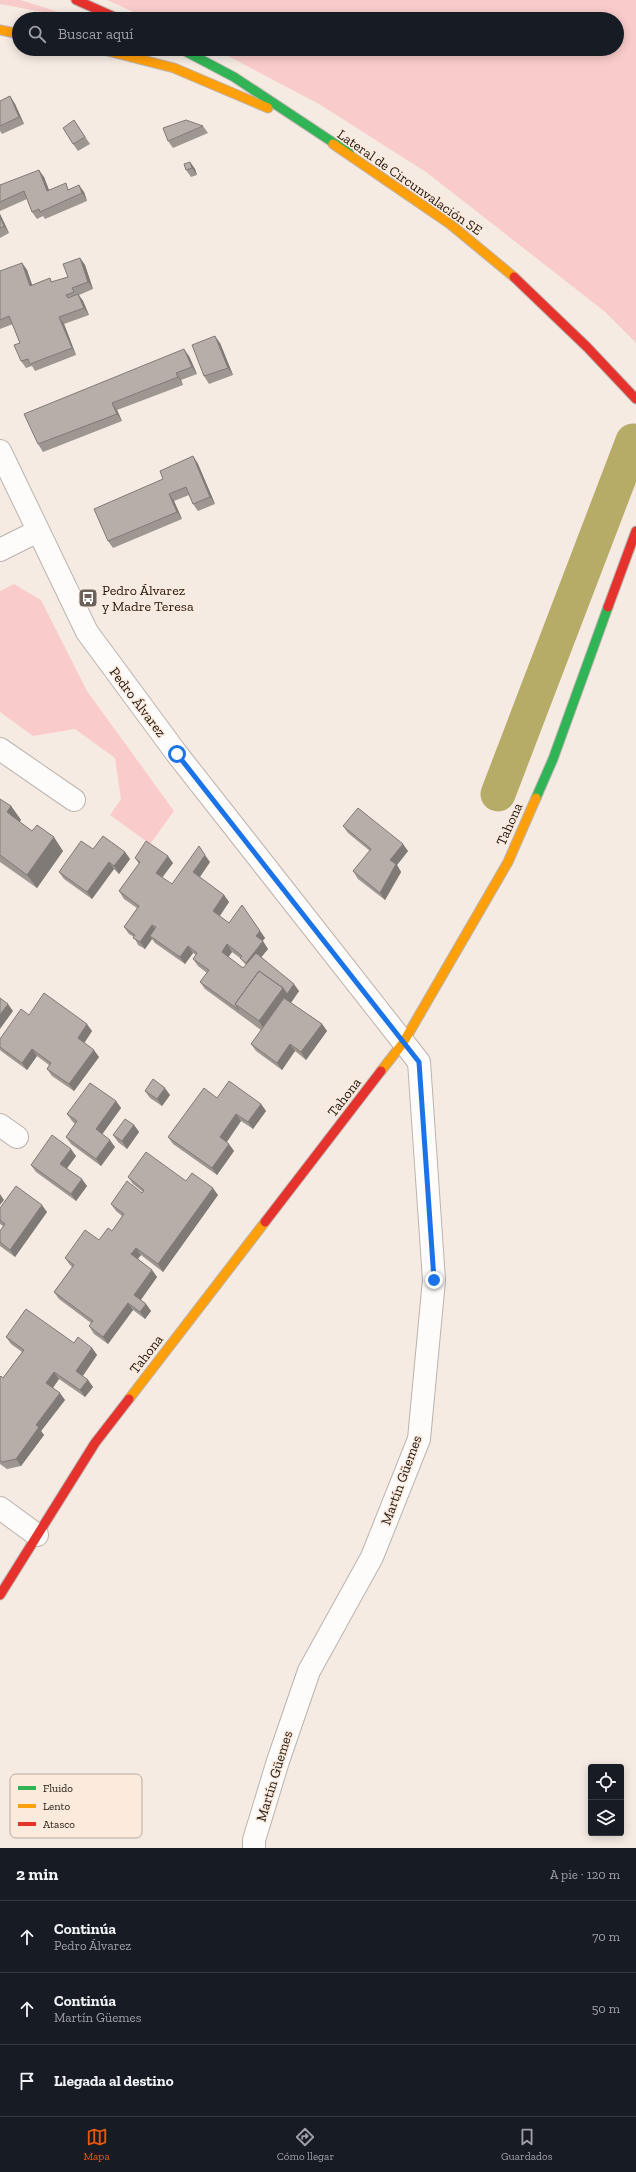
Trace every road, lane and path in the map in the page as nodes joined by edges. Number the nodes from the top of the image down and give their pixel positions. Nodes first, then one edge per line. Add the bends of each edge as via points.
1 (76, 0) edge
2 (103, 12) edge
3 (0, 30) edge
4 (12, 33) edge
5 (127, 56) edge
6 (194, 56) edge
7 (349, 153) junction
8 (636, 399) edge
9 (0, 451) edge
10 (38, 531) junction
11 (636, 531) edge
12 (0, 550) edge
13 (636, 554) edge
14 (622, 567) junction
15 (0, 749) edge
16 (74, 800) dead end
17 (403, 1042) junction
18 (0, 1508) edge
19 (37, 1535) junction
20 (0, 1594) edge
21 (254, 1848) edge

1 - 2 main road
3 - 4 main road
5 - 7 main road, Lateral de Circunvalación SE via 174,68 256,101
6 - 7 main road via 234,77
7 - 8 main road, Lateral de Circunvalación SE via 450,224 521,283
9 - 10 street, Pedro Álvarez
10 - 12 street
10 - 17 street, Pedro Álvarez via 87,632 177,754
11 - 14 main road, Tahona
13 - 14 main road, Tahona
14 - 17 main road, Tahona via 554,759 508,862
15 - 16 street
17 - 19 main road, Tahona via 95,1443
17 - 21 street, Martín Güemes via 419,1062 434,1280 419,1439 372,1557 309,1671 278,1762 254,1840
18 - 19 street
19 - 20 main road, Tahona

